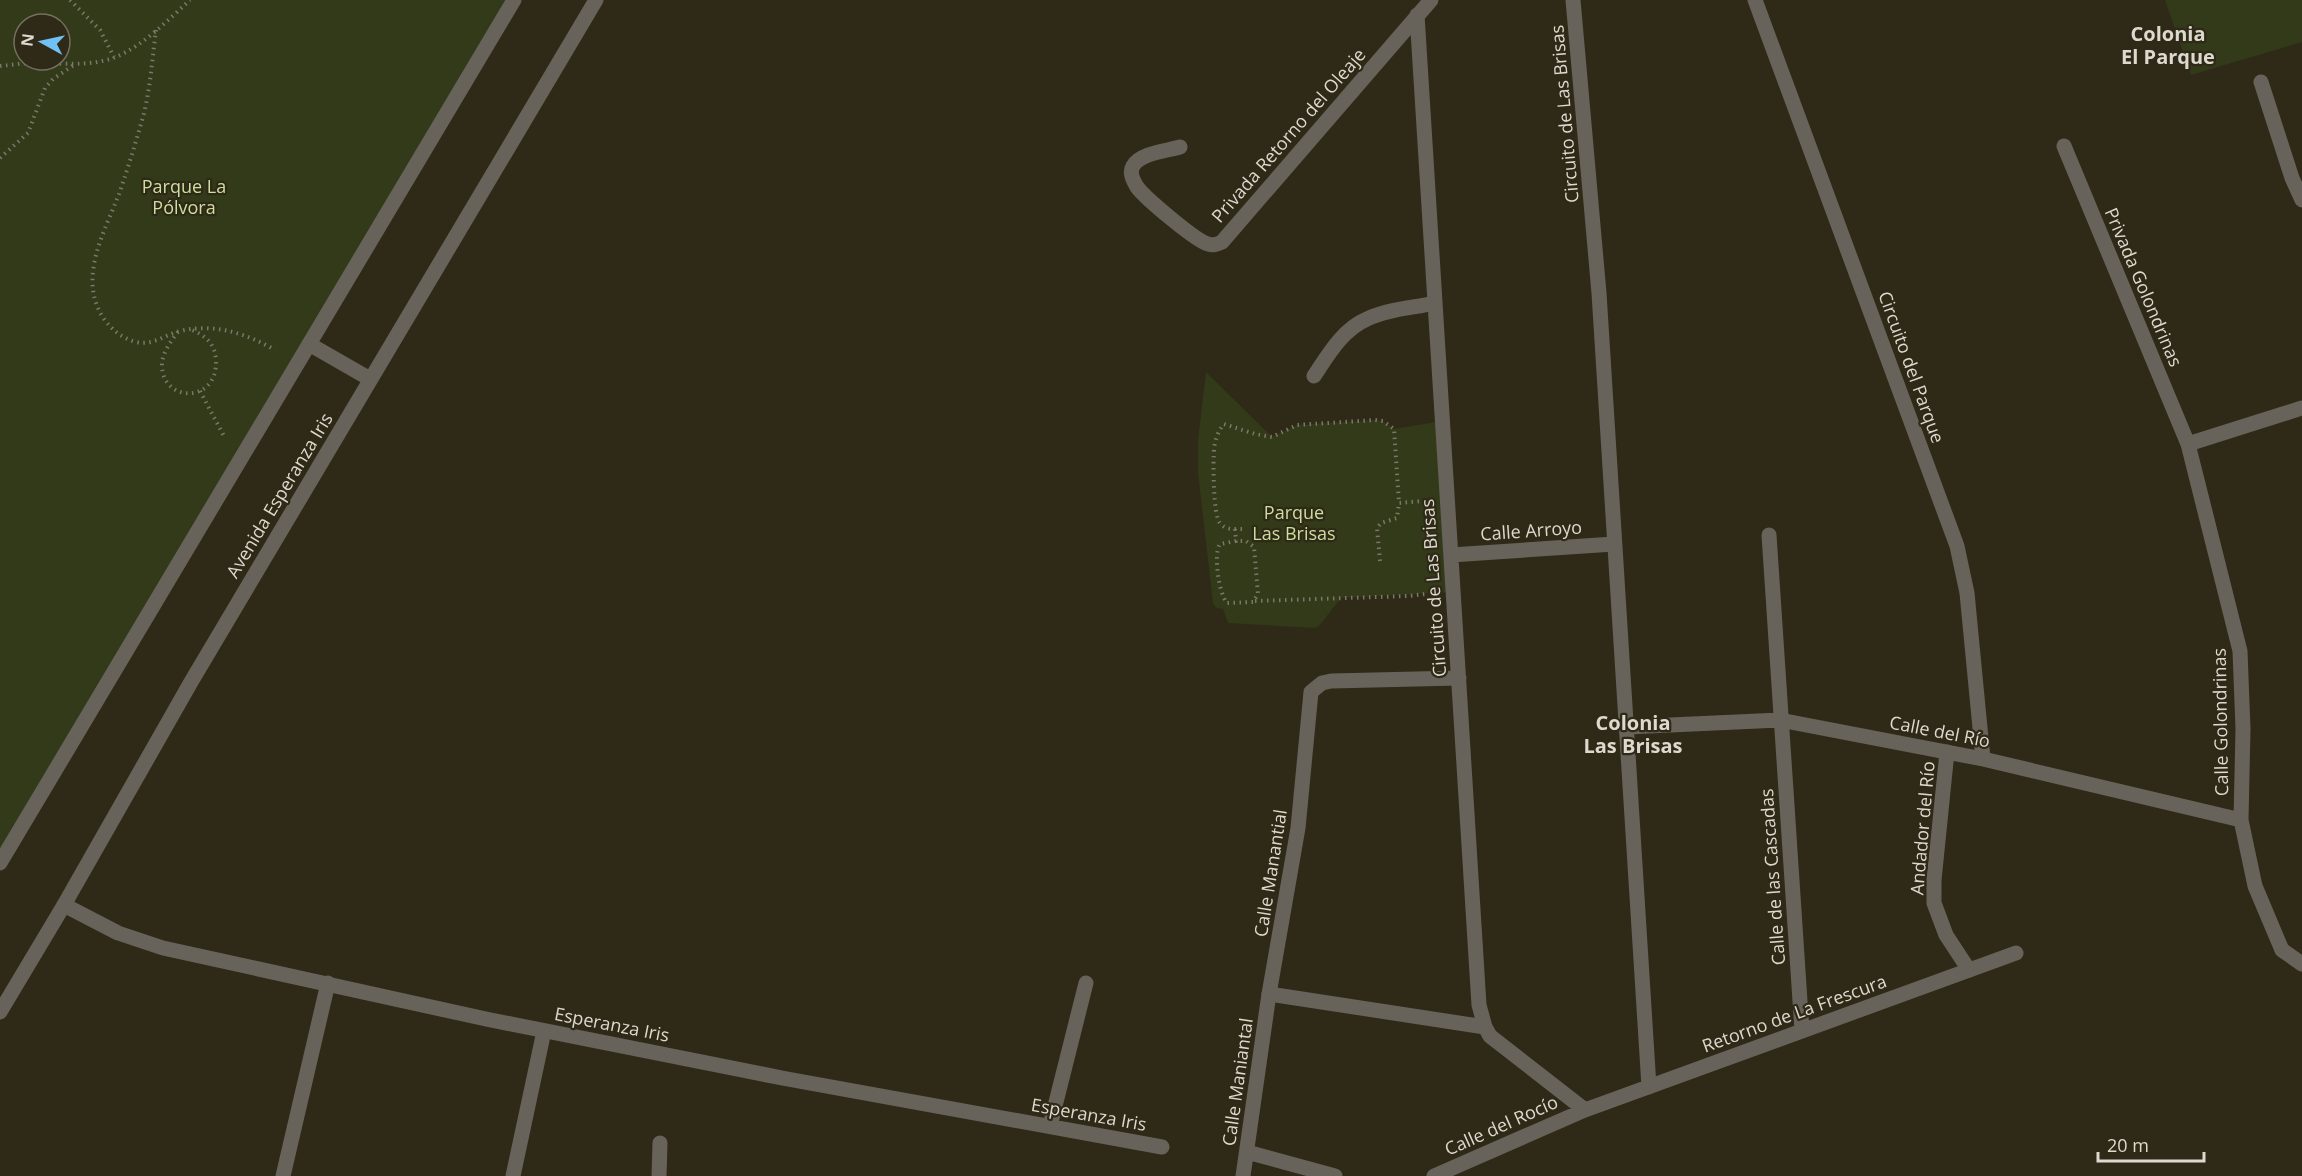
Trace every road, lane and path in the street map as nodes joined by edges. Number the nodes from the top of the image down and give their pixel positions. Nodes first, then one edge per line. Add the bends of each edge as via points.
1 (70, 0) edge
2 (190, 0) edge
3 (514, 0) edge
4 (596, 0) edge
5 (1431, 0) edge
6 (1573, 0) edge
7 (1755, 0) edge
8 (1417, 15) junction
9 (156, 30) junction
10 (114, 57) junction
11 (75, 64) junction
12 (0, 66) edge
13 (2261, 82) dead end
14 (2064, 146) dead end
15 (1180, 147) dead end
16 (0, 158) edge
17 (2302, 200) edge
18 (1435, 303) junction
19 (190, 330) junction
20 (178, 331) junction
21 (309, 344) junction
22 (297, 363) junction
23 (1314, 376) dead end
24 (370, 379) junction
25 (200, 391) junction
26 (2302, 408) edge
27 (2188, 444) junction
28 (238, 462) junction
29 (1399, 503) junction
30 (1424, 508) dead end
31 (1235, 529) junction
32 (1242, 529) dead end
33 (1768, 535) dead end
34 (1236, 541) junction
35 (1614, 544) junction
36 (1451, 555) junction
37 (1380, 561) dead end
38 (1429, 586) dead end
39 (1255, 601) junction
40 (1459, 678) junction
41 (1780, 720) junction
42 (1627, 727) junction
43 (1947, 753) junction
44 (1983, 759) junction
45 (2241, 820) junction
46 (0, 863) edge
47 (64, 905) junction
48 (2016, 953) dead end
49 (2302, 963) edge
50 (1969, 970) junction
51 (328, 983) junction
52 (1086, 983) dead end
53 (1269, 994) junction
54 (0, 1012) edge
55 (1485, 1027) junction
56 (1802, 1030) junction
57 (544, 1031) junction
58 (1649, 1087) junction
59 (1585, 1110) junction
60 (1050, 1126) junction
61 (660, 1143) dead end
62 (1162, 1147) dead end
63 (1247, 1152) junction
64 (283, 1176) edge
65 (513, 1176) edge
66 (659, 1176) edge
67 (1243, 1176) edge
68 (1335, 1176) edge
69 (1434, 1176) edge

1 - 10 path via 100,30
2 - 9 path
3 - 21 street
4 - 24 street, Avenida Esperanza Iris
5 - 8 street, Privada Retorno del Oleaje
6 - 35 street, Circuito de Las Brisas via 1599,293
7 - 44 street, Circuito del Parque via 1959,553 1967,593
8 - 15 street, Privada Retorno del Oleaje via 1222,242 1211,245 1198,239 1148,199 1132,178 1136,162
8 - 18 street, Circuito de Las Brisas
9 - 10 path
9 - 20 path via 142,121 101,235 92,289 100,314 112,331 128,340 145,344
10 - 11 path
11 - 12 path
11 - 16 path via 45,88 28,133
13 - 17 street
14 - 27 street, Privada Golondrinas
18 - 23 street via 1365,319 1337,343
18 - 36 street, Circuito de Las Brisas
19 - 20 path
19 - 22 path via 235,332 257,339
19 - 25 path via 205,336 216,355 214,380
20 - 25 path via 164,354 165,377 171,387 182,393
21 - 22 street
21 - 24 street
22 - 28 street
24 - 47 street, Avenida Esperanza Iris
25 - 28 path
26 - 27 street
27 - 45 street, Calle Golondrinas via 2240,651
28 - 46 street
29 - 30 path via 1424,501
29 - 31 path via 1394,429 1383,421 1297,425 1272,437 1224,424 1214,450 1216,511 1224,527
29 - 37 path via 1396,518 1377,528
31 - 32 path
31 - 34 path
33 - 41 street, Calle de las Cascadas
34 - 39 path via 1246,541 1254,548 1258,594
34 - 39 path via 1220,544 1216,550 1222,596 1230,603
35 - 36 street, Calle Arroyo
35 - 42 street, Circuito de Las Brisas
36 - 40 street, Circuito de Las Brisas
38 - 39 path via 1422,595
40 - 53 street, Calle Manantial via 1331,681 1311,692 1293,867
40 - 55 street, Circuito de Las Brisas via 1479,1005
41 - 42 street, Calle del Río
41 - 43 street, Calle del Río
41 - 56 street, Calle de las Cascadas
42 - 58 street, Circuito de Las Brisas
43 - 44 street, Calle del Río
43 - 50 street, Andador del Río via 1933,892 1941,924
44 - 45 street, Calle del Río
45 - 49 street, Calle Golondrinas via 2255,886 2282,950
47 - 51 street, Esperanza Iris via 130,939
47 - 54 street, Avenida Esperanza Iris
48 - 50 street, Retorno de La Frescura
50 - 56 street, Retorno de La Frescura
51 - 57 street, Esperanza Iris
51 - 64 street
52 - 60 street
53 - 55 street
53 - 63 street, Calle Maniantal
55 - 59 street via 1500,1045
56 - 58 street, Retorno de La Frescura
57 - 60 street, Esperanza Iris
57 - 65 street
58 - 59 street, Retorno de La Frescura
59 - 69 street, Calle del Rocío
60 - 62 street, Esperanza Iris
61 - 66 street
63 - 67 street, Calle Maniantal
63 - 68 street

